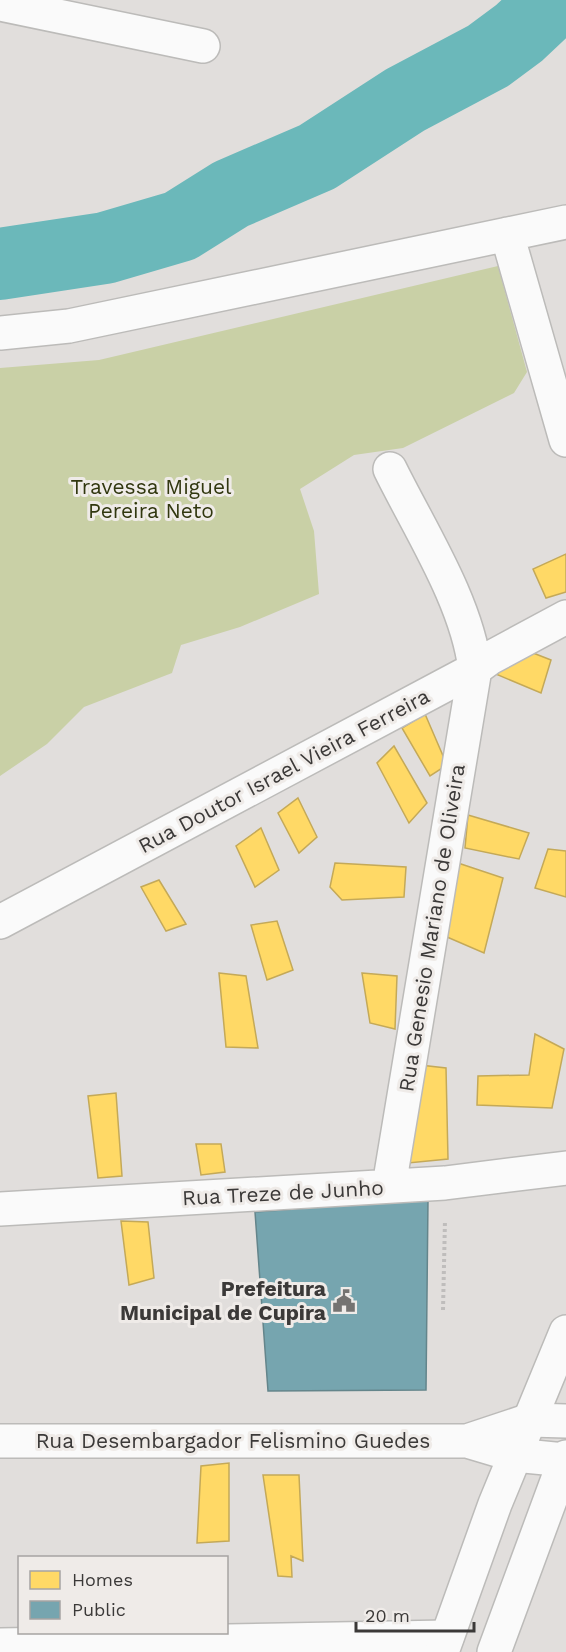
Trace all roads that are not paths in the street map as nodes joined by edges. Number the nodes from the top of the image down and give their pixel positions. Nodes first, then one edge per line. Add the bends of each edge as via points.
1 (0, 4) edge
2 (203, 46) dead end
3 (566, 222) edge
4 (507, 234) junction
5 (0, 333) edge
6 (566, 440) edge
7 (390, 469) dead end
8 (566, 617) edge
9 (475, 669) junction
10 (0, 922) edge
11 (566, 1168) edge
12 (389, 1186) junction
13 (0, 1209) edge
14 (566, 1332) edge
15 (530, 1420) junction
16 (566, 1421) edge
17 (0, 1441) edge
18 (467, 1441) junction
19 (514, 1455) junction
20 (566, 1459) edge
21 (444, 1645) edge
22 (0, 1646) edge
23 (494, 1652) edge

1 - 2 street
3 - 4 street
4 - 5 street via 69,326
4 - 6 street
7 - 9 street, Rua Genesio Mariano de Oliveira via 458,605 472,644
8 - 9 street, Rua Doutor Israel Vieira Ferreira
9 - 10 street, Rua Doutor Israel Vieira Ferreira
9 - 12 street, Rua Genesio Mariano de Oliveira
11 - 12 street, Rua Treze de Junho
12 - 13 street, Rua Treze de Junho
14 - 15 street
15 - 16 street
15 - 18 street, Rua Desembargador Felismino Guedes
15 - 19 street
17 - 18 street, Rua Desembargador Felismino Guedes
18 - 19 street, Rua Desembargador Felismino Guedes
19 - 20 street, Rua Desembargador Felismino Guedes
19 - 21 street
20 - 23 street
21 - 22 street

